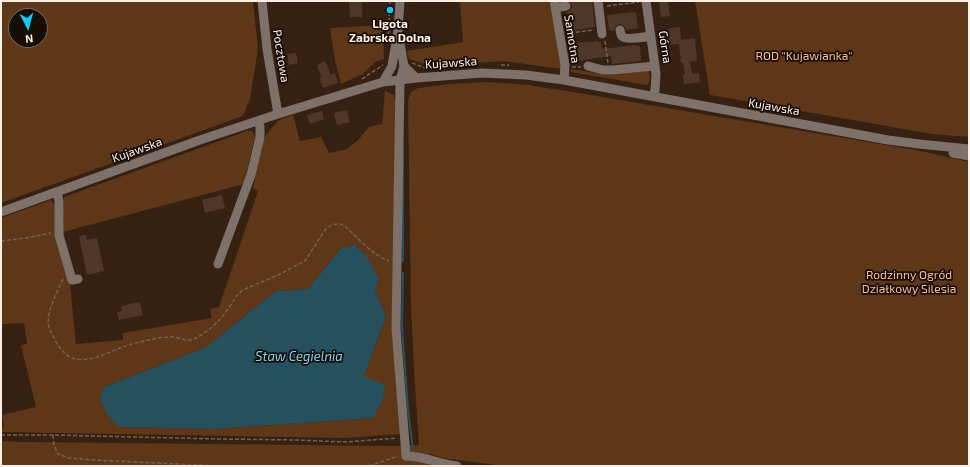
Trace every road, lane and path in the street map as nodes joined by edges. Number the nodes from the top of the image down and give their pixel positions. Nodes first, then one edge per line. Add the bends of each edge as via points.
1 (262, 1) edge
2 (390, 1) edge
3 (400, 1) edge
4 (598, 1) edge
5 (620, 1) edge
6 (643, 1) edge
7 (620, 4) junction
8 (555, 5) edge
9 (566, 6) dead end
10 (600, 15) junction
11 (566, 20) dead end
12 (620, 30) dead end
13 (398, 31) junction
14 (602, 31) junction
15 (651, 36) junction
16 (388, 42) dead end
17 (392, 64) junction
18 (403, 64) junction
19 (499, 65) dead end
20 (513, 66) dead end
21 (588, 66) dead end
22 (655, 66) junction
23 (430, 70) dead end
24 (608, 70) junction
25 (416, 78) junction
26 (362, 79) dead end
27 (400, 80) junction
28 (564, 80) junction
29 (383, 82) junction
30 (653, 96) junction
31 (278, 114) junction
32 (258, 121) junction
33 (919, 144) junction
34 (969, 149) edge
35 (969, 156) edge
36 (57, 192) junction
37 (1, 212) edge
38 (58, 232) junction
39 (1, 241) edge
40 (218, 264) dead end
41 (397, 264) junction
42 (68, 266) junction
43 (78, 279) dead end
44 (1, 435) edge
45 (53, 435) junction
46 (404, 438) junction
47 (406, 456) junction
48 (218, 466) edge
49 (369, 466) edge
50 (457, 466) edge

1 - 31 street, Pocztowa via 266,49
2 - 16 path
3 - 13 street
4 - 10 street
5 - 7 path
6 - 7 path
6 - 15 street, Górna
7 - 10 path via 607,5
8 - 9 street
8 - 28 street, Samotna via 565,65
10 - 14 street
11 - 14 path via 569,33
12 - 15 street via 623,37 628,38
13 - 17 street
13 - 18 street
14 - 24 path
15 - 22 street, Górna
17 - 26 path via 382,65
17 - 27 street
17 - 29 street
18 - 23 path via 410,62
18 - 25 street
18 - 27 street
19 - 20 path
21 - 24 street
22 - 24 street
22 - 30 street, Górna
25 - 27 street, Kujawska
25 - 28 street, Kujawska via 482,73
27 - 29 street, Kujawska
27 - 41 street
28 - 30 street, Kujawska
29 - 31 street, Kujawska
30 - 33 street, Kujawska
31 - 32 street, Kujawska
32 - 36 street, Kujawska
32 - 40 street via 260,137 251,176
33 - 34 street, Kujawska
33 - 35 street, Kujawska
36 - 37 street, Kujawska
36 - 38 street
38 - 39 path
38 - 42 street
41 - 42 path via 372,252 345,226 333,224 325,230 305,261 243,290 216,324 198,337 188,341 172,337 150,339 82,359 74,359 64,354 49,327 49,314
41 - 46 street via 396,329
42 - 43 street via 72,280
44 - 45 path
45 - 46 path via 346,442
45 - 48 path via 58,454 69,458
46 - 47 street
47 - 49 path via 397,456
47 - 50 street

